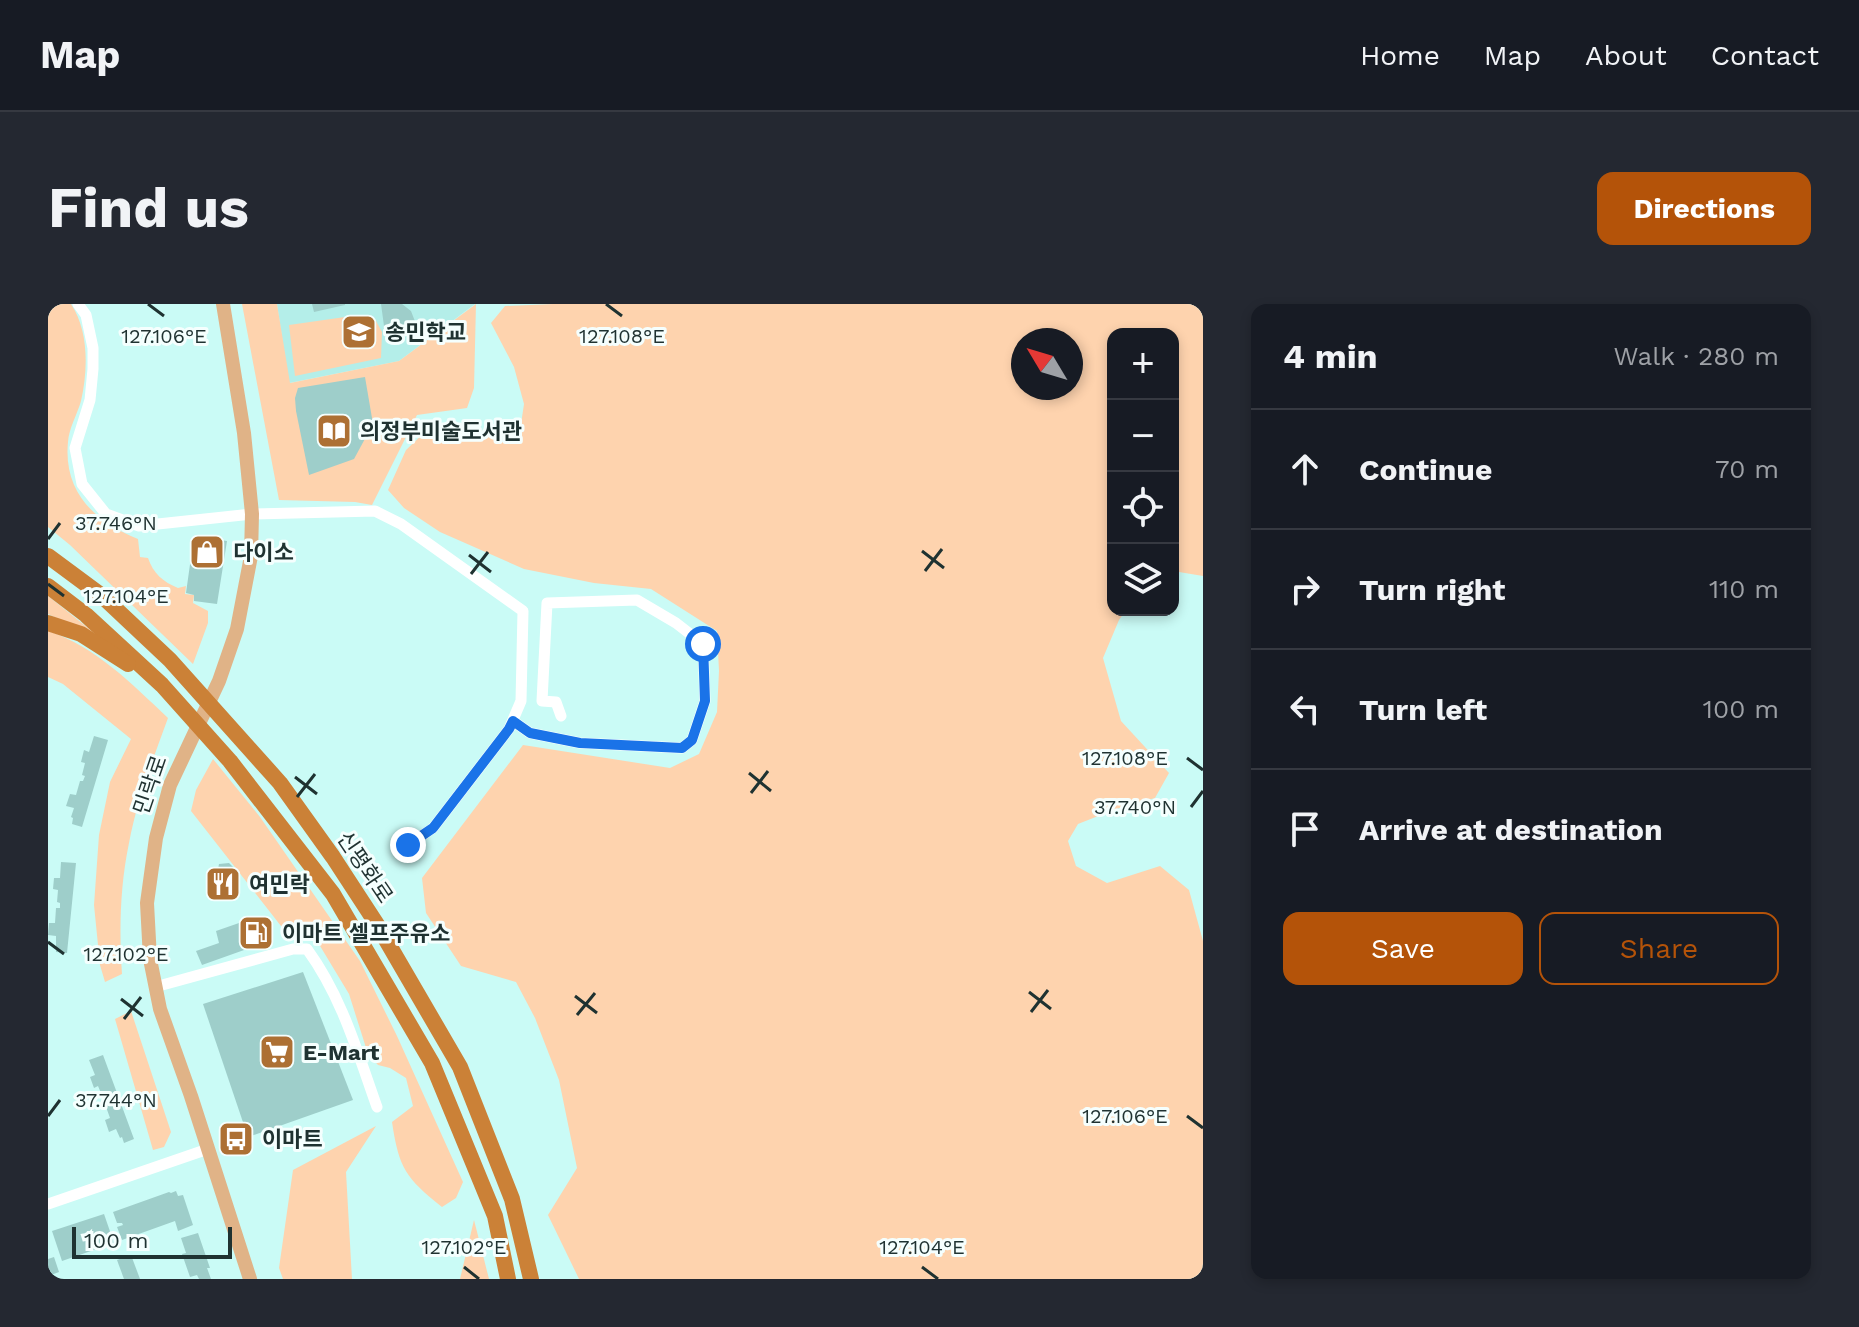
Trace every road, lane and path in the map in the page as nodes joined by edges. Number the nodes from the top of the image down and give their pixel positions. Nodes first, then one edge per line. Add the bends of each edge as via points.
1 (78, 304) edge
2 (223, 304) edge
3 (252, 514) junction
4 (48, 556) edge
5 (48, 586) edge
6 (48, 623) edge
7 (166, 690) junction
8 (561, 716) dead end
9 (513, 721) junction
10 (408, 845) dead end
11 (155, 987) junction
12 (375, 1101) dead end
13 (208, 1149) junction
14 (48, 1204) edge
15 (250, 1279) edge
16 (508, 1279) edge
17 (531, 1279) edge

1 - 3 street via 86,315 93,369 75,448 82,484 106,514 139,526
2 - 3 main road, 민락로
3 - 9 street via 375,511 523,611 521,701
3 - 11 main road, 민락로 via 251,556 237,629 170,785 156,838 147,903
4 - 17 highway, 신평화로 via 102,596 170,660 280,783 333,857 460,1067 512,1199
5 - 7 highway, 신평화로
6 - 7 highway via 81,634
7 - 16 highway, 신평화로 via 230,761 333,894 432,1063 495,1216
8 - 9 street via 556,702 542,701 547,603 637,600 703,644 705,701 692,740 682,748 580,743 530,733
9 - 10 street via 433,828
11 - 12 street via 307,949 341,1007
11 - 13 main road, 민락로
13 - 14 street
13 - 15 main road, 민락로

